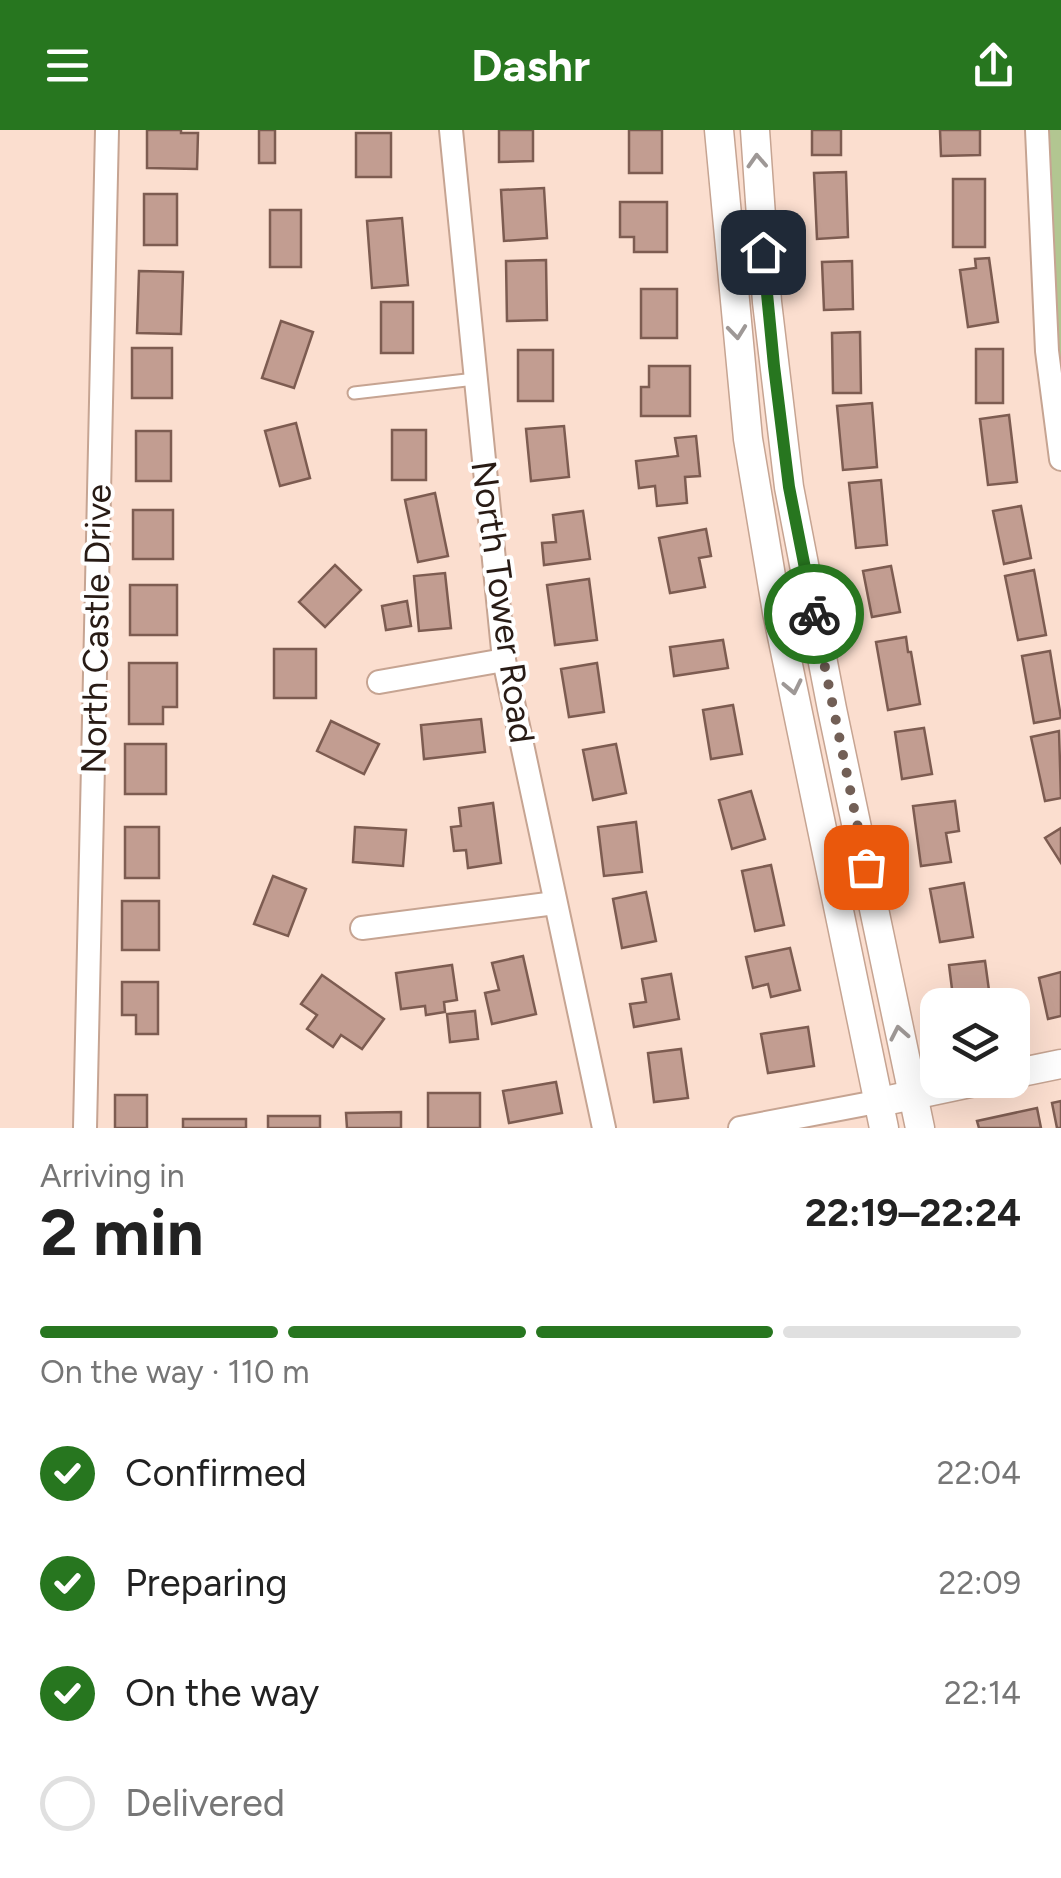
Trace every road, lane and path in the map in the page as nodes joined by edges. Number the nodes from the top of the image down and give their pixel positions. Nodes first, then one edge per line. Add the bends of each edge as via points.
1 (108, 130) edge
2 (450, 130) edge
3 (719, 130) edge
4 (755, 130) edge
5 (1037, 130) edge
6 (765, 282) junction
7 (732, 285) junction
8 (476, 379) junction
9 (354, 394) dead end
10 (1061, 459) edge
11 (504, 660) junction
12 (380, 682) dead end
13 (555, 903) junction
14 (362, 928) dead end
15 (1061, 1064) edge
16 (1030, 1070) edge
17 (920, 1098) edge
18 (892, 1106) edge
19 (86, 1128) edge
20 (604, 1128) edge
21 (740, 1128) edge
22 (920, 1128) edge

1 - 19 street, North Castle Drive
2 - 8 street, North Tower Road
3 - 7 street
6 -> 4 street
5 - 10 street via 1047,351
6 - 7 street
18 -> 6 street via 832,709 789,487
7 -> 18 street via 748,440 778,612
8 - 9 lane
8 - 11 street, North Tower Road
11 - 12 street
11 - 13 street, North Tower Road
13 - 14 street
13 - 20 street, North Tower Road
15 - 16 street
17 - 18 street
18 - 21 street
18 - 22 street

